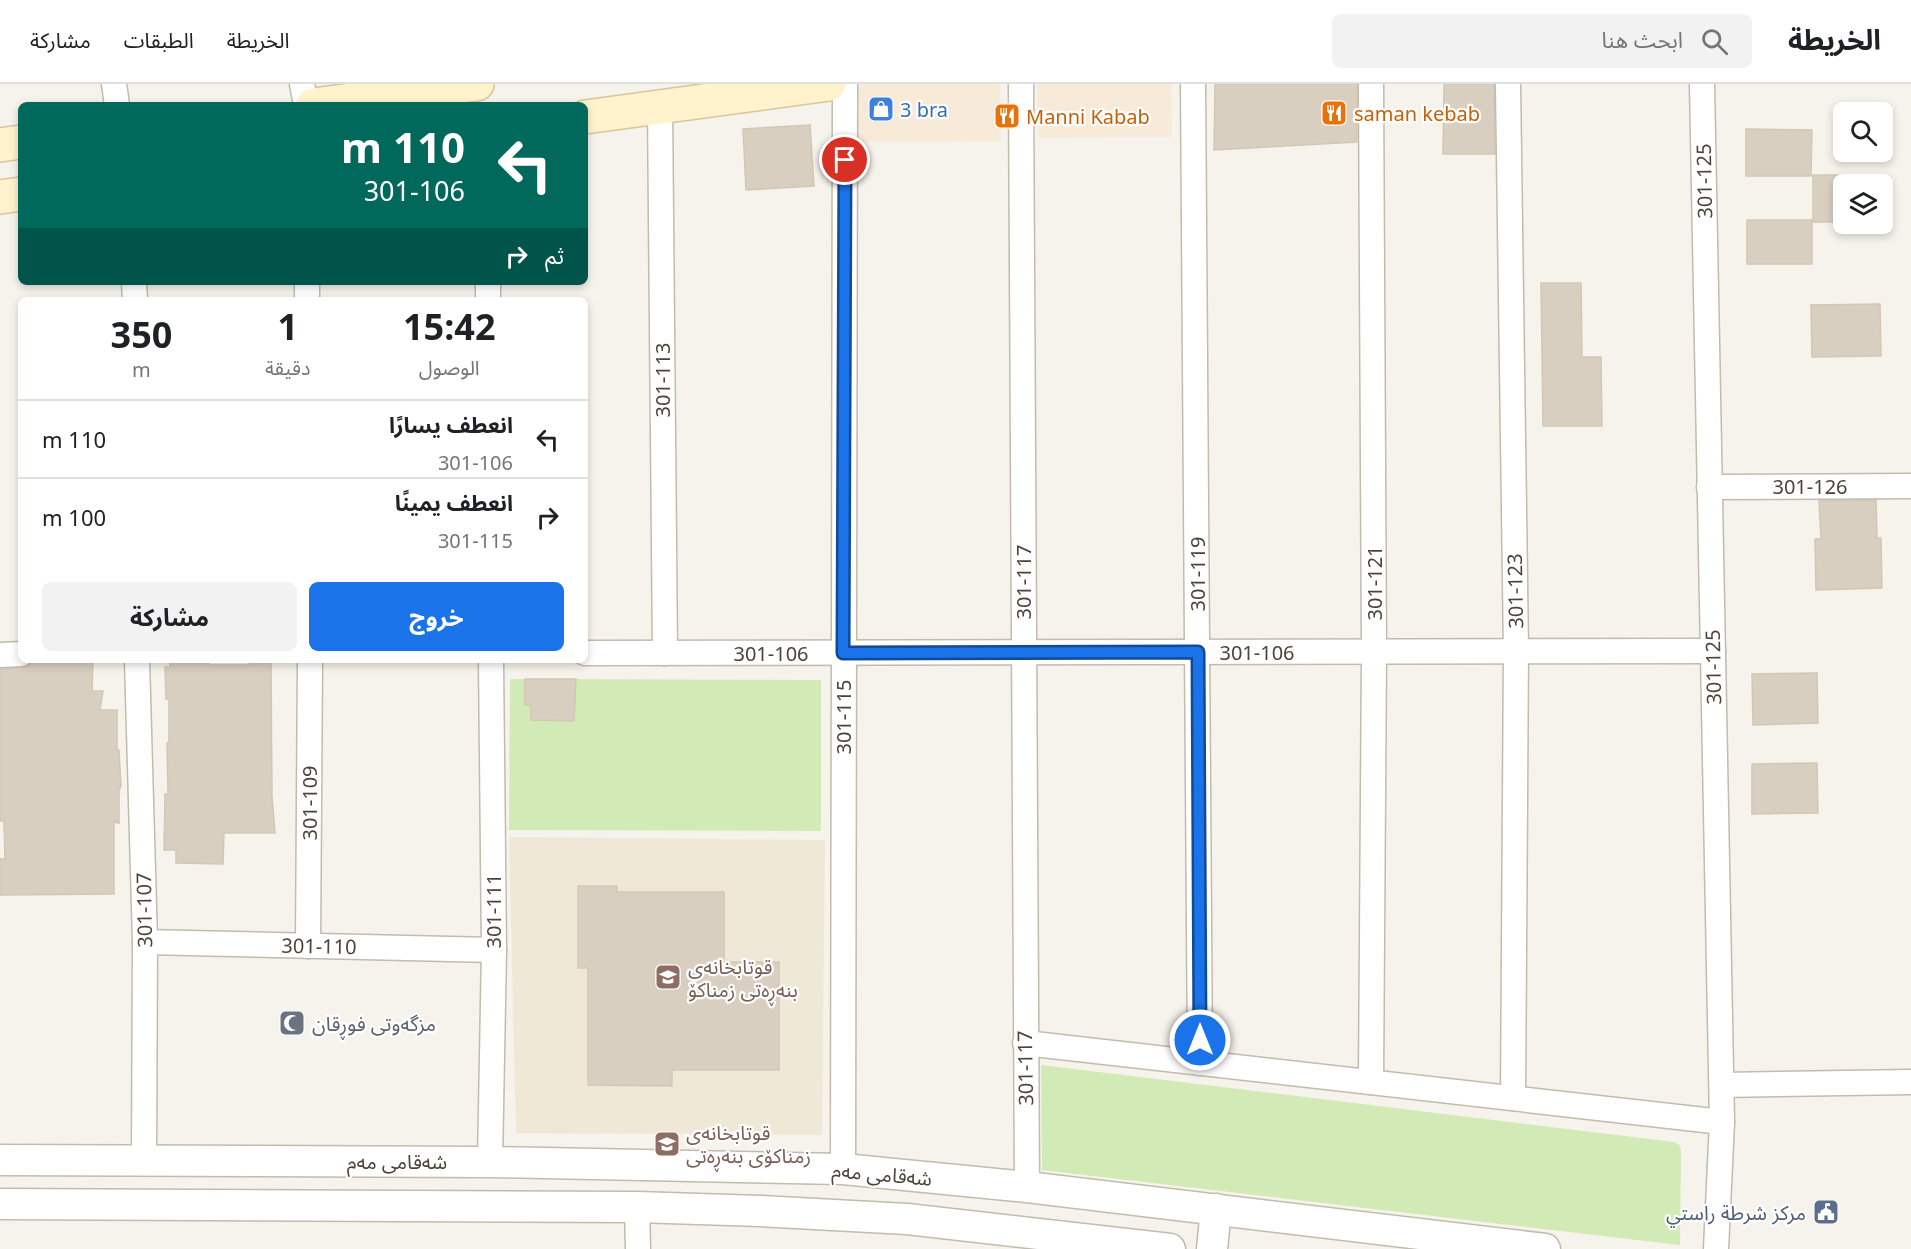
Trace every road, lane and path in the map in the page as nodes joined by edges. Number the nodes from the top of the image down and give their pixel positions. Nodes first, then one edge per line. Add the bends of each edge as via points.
1 (114, 84) edge
2 (302, 84) edge
3 (477, 84) edge
4 (829, 84) edge
5 (846, 84) edge
6 (1021, 84) edge
7 (1193, 84) edge
8 (1371, 84) edge
9 (1508, 84) edge
10 (1702, 84) edge
11 (117, 102) edge
12 (305, 102) edge
13 (336, 102) edge
14 (660, 107) junction
15 (588, 117) edge
16 (18, 142) edge
17 (0, 145) edge
18 (18, 194) edge
19 (0, 197) edge
20 (1911, 486) edge
21 (1709, 487) junction
22 (1516, 651) junction
23 (1713, 651) junction
24 (1024, 652) junction
25 (1198, 652) junction
26 (1374, 652) junction
27 (588, 653) edge
28 (664, 653) junction
29 (843, 653) junction
30 (0, 654) edge
31 (18, 654) edge
32 (137, 663) edge
33 (310, 663) edge
34 (491, 663) edge
35 (145, 942) junction
36 (308, 946) junction
37 (494, 950) junction
38 (1025, 1043) junction
39 (1200, 1063) junction
40 (1371, 1082) junction
41 (1911, 1082) edge
42 (1722, 1085) junction
43 (1513, 1098) junction
44 (1722, 1122) junction
45 (0, 1160) edge
46 (144, 1160) junction
47 (490, 1161) junction
48 (843, 1169) junction
49 (1027, 1187) junction
50 (0, 1204) edge
51 (637, 1207) junction
52 (1216, 1209) junction
53 (638, 1249) edge
54 (1170, 1249) edge
55 (1212, 1249) edge
56 (1545, 1249) edge
57 (1716, 1249) edge

1 - 11 street
2 - 12 street
3 - 13 main road
4 - 14 main road
5 - 29 street, 301-115
6 - 24 street, 301-117
7 - 25 street, 301-119
8 - 26 street, 301-121
9 - 22 street, 301-123
10 - 21 street, 301-125
14 - 15 main road
14 - 28 street, 301-113
16 - 17 main road
18 - 19 main road
20 - 21 street, 301-126
21 - 23 street, 301-125
22 - 23 street, 301-106
22 - 26 street, 301-106
22 - 43 street, 301-123
23 - 42 street, 301-125
24 - 25 street, 301-106
24 - 29 street, 301-106
24 - 38 street, 301-117
25 - 26 street, 301-106
25 - 39 street, 301-119
26 - 40 street, 301-121
27 - 28 street, 301-106
28 - 29 street, 301-106
29 - 48 street, 301-115
30 - 31 street
32 - 35 street, 301-107
33 - 36 street, 301-109
34 - 37 street, 301-111
35 - 36 street, 301-110
35 - 46 street, 301-107
36 - 37 street, 301-110
37 - 47 street, 301-111
38 - 39 street
38 - 49 street, 301-117
39 - 40 street
40 - 43 street
41 - 42 street
42 - 44 street, 301-125
43 - 44 street
44 - 57 street, 301-125
45 - 46 street, شەقامی مەم
46 - 47 street, شەقامی مەم
47 - 48 street, شەقامی مەم
48 - 49 street, شەقامی مەم
49 - 52 street, شەقامی مەم
50 - 51 street
51 - 53 street
51 - 54 street via 907,1219
52 - 55 street
52 - 56 street, شەقامی مەم

